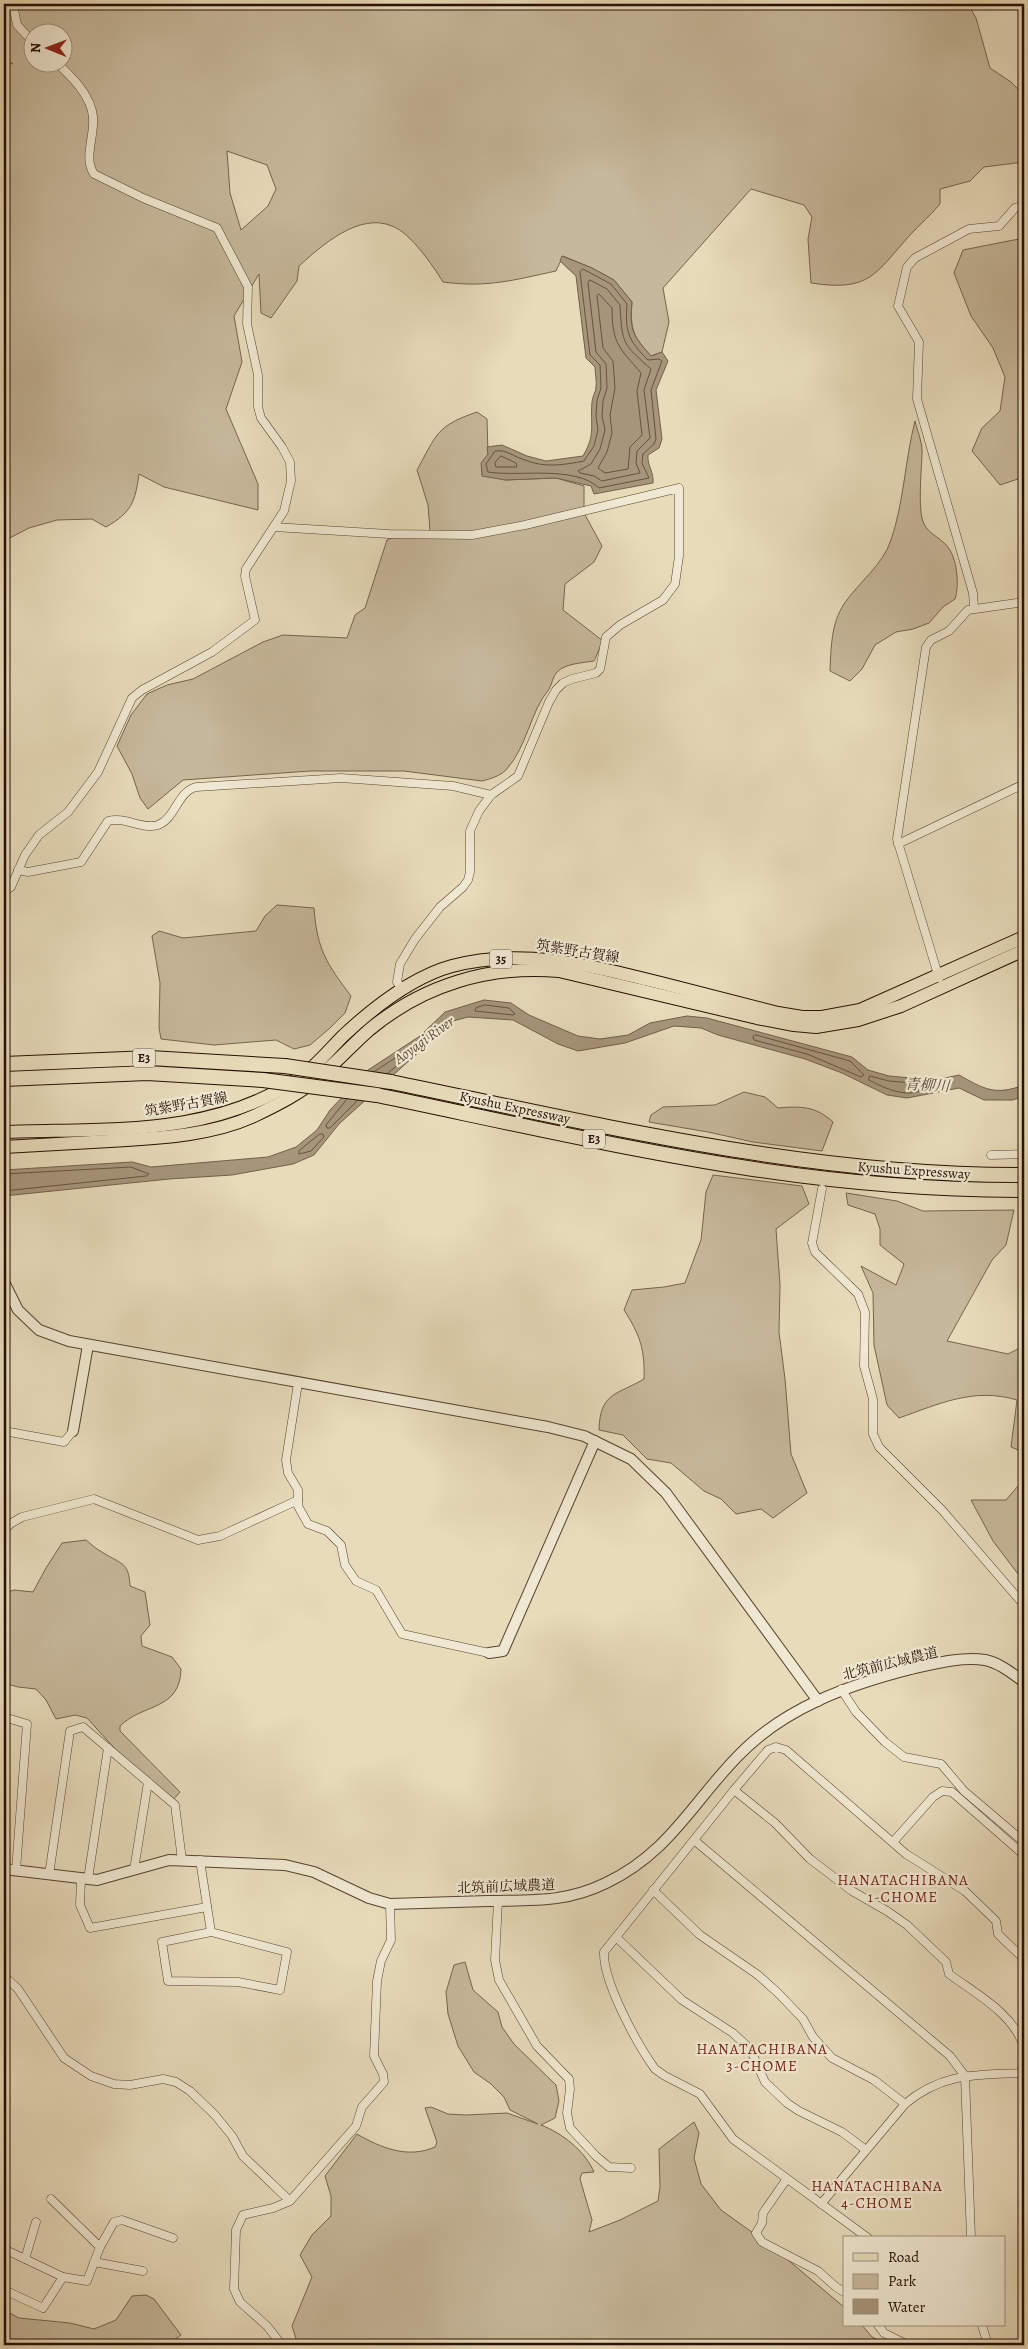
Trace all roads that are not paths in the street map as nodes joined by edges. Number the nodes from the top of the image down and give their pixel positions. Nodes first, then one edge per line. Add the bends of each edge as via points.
1 (13, 4) edge
2 (22, 30) edge
3 (65, 72) edge
4 (1024, 205) edge
5 (4, 255) edge
6 (4, 268) edge
7 (274, 527) junction
8 (1024, 602) edge
9 (974, 608) junction
10 (1024, 784) edge
11 (491, 795) junction
12 (898, 844) junction
13 (18, 870) junction
14 (4, 891) edge
15 (1024, 937) edge
16 (1024, 950) edge
17 (939, 982) junction
18 (403, 990) junction
19 (4, 1064) edge
20 (4, 1079) edge
21 (4, 1132) edge
22 (4, 1146) edge
23 (1024, 1154) edge
24 (991, 1155) dead end
25 (1024, 1176) edge
26 (822, 1189) dead end
27 (1024, 1190) edge
28 (4, 1282) edge
29 (88, 1346) junction
30 (298, 1383) junction
31 (4, 1431) edge
32 (73, 1431) joint
33 (595, 1441) junction
34 (298, 1500) junction
35 (4, 1531) edge
36 (1024, 1605) edge
37 (489, 1653) joint
38 (1024, 1682) edge
39 (841, 1689) junction
40 (818, 1701) junction
41 (4, 1717) edge
42 (108, 1748) junction
43 (148, 1782) junction
44 (734, 1790) junction
45 (694, 1840) junction
46 (893, 1842) junction
47 (1024, 1842) edge
48 (1024, 1855) edge
49 (182, 1860) junction
50 (200, 1860) junction
51 (4, 1869) edge
52 (16, 1870) junction
53 (134, 1870) junction
54 (49, 1875) junction
55 (85, 1879) junction
56 (653, 1890) junction
57 (498, 1901) junction
58 (390, 1904) junction
59 (207, 1907) junction
60 (211, 1932) junction
61 (616, 1937) junction
62 (1024, 1959) edge
63 (4, 1976) edge
64 (1024, 2047) edge
65 (1024, 2073) edge
66 (965, 2076) junction
67 (905, 2104) junction
68 (866, 2150) junction
69 (631, 2168) dead end
70 (786, 2180) junction
71 (51, 2200) dead end
72 (290, 2201) junction
73 (822, 2204) junction
74 (36, 2222) dead end
75 (865, 2236) edge
76 (971, 2236) edge
77 (173, 2238) dead end
78 (100, 2247) junction
79 (4, 2249) edge
80 (25, 2259) junction
81 (94, 2262) junction
82 (143, 2271) dead end
83 (63, 2276) junction
84 (4, 2290) edge
85 (843, 2291) edge
86 (879, 2326) edge
87 (982, 2326) edge
88 (282, 2345) edge
89 (908, 2345) edge
90 (988, 2345) edge

1 - 2 street via 17,25
3 - 7 street via 77,85 93,116 89,160 94,174 217,228 248,287 246,324 258,375 258,408 290,462 291,481 284,511
4 - 9 street via 1015,208 999,226 969,229 915,258 907,267 898,306 919,342 917,399 973,593
5 - 6 street
7 - 11 street via 472,535 679,488 679,556 674,584 663,600 620,625 606,638 600,669 596,674 572,679 556,690 518,776
7 - 13 street via 246,569 255,620 212,652 132,698 98,772 68,812 39,835
8 - 9 street
9 - 12 street via 926,647
10 - 12 street
11 - 13 street via 453,786 341,778 196,787 189,789 167,819 157,825 116,819 108,821 80,862 28,872
11 - 18 street via 470,831 468,880 440,907 400,964 397,982
12 - 17 street
13 - 14 street via 11,887
15 - 17 main road, 筑紫野古賀線 / 35
16 - 17 main road, 筑紫野古賀線 / 35
17 - 18 main road, 筑紫野古賀線 / 35 via 860,1010 822,1017 778,1013 610,970 546,958 498,959 451,966
17 - 22 main road, 筑紫野古賀線 / 35 via 901,1006 858,1020 816,1027 756,1018 559,971 531,969 472,976 413,1000 368,1031 318,1078 252,1117 190,1134 159,1138
18 - 21 main road, 筑紫野古賀線 / 35 via 346,1033 304,1075 236,1111 158,1126
19 - 25 highway, Kyushu Expressway / E3, bridge via 150,1058 285,1066 391,1082 640,1133 814,1162 925,1172
20 - 27 highway, Kyushu Expressway / E3, bridge via 147,1074 263,1080 377,1095 741,1167 918,1187
23 - 24 street
26 - 36 street via 812,1242 815,1252 858,1294 866,1312 864,1366 873,1399 873,1434 879,1446 942,1510
28 - 29 street via 18,1310 39,1330
29 - 30 street
29 - 32 street
30 - 33 street via 548,1427
30 - 34 street via 286,1460 288,1472 298,1490
31 - 32 street via 64,1442
33 - 37 street via 503,1651
33 - 40 street via 631,1459 666,1493
34 - 35 street via 209,1539 198,1540 94,1498 22,1517
34 - 37 street via 308,1524 327,1531 341,1545 345,1565 356,1581 376,1590 402,1634
38 - 39 street, 北筑前広域農道 via 1005,1668 986,1660 964,1660 922,1667
39 - 40 street, 北筑前広域農道
39 - 47 street via 856,1712 885,1742 904,1757 941,1764 964,1791
40 - 57 street, 北筑前広域農道 via 786,1718 739,1754 659,1848 620,1876 572,1897
41 - 52 street via 27,1724
42 - 43 street
42 - 54 street via 83,1727 70,1732
42 - 55 street
43 - 49 street via 176,1805
43 - 53 street
44 - 45 street
44 - 46 street via 768,1750 776,1747 786,1750
44 - 64 street via 775,1823 810,1859 852,1891 907,1925 946,1962 949,1974 1003,2014 1014,2026
45 - 56 street
45 - 66 street via 950,2056
46 - 48 street via 932,1797 952,1792
46 - 62 street via 906,1854 965,1891 996,1922 998,1934
49 - 50 street, 北筑前広域農道
49 - 53 street, 北筑前広域農道 via 169,1860
50 - 58 street, 北筑前広域農道 via 285,1865 314,1872 368,1898
50 - 59 street
51 - 52 street, 北筑前広域農道
52 - 54 street, 北筑前広域農道
53 - 55 street, 北筑前広域農道 via 98,1880
54 - 55 street, 北筑前広域農道
55 - 59 street via 80,1905 90,1928
56 - 61 street
56 - 67 street via 700,1935 778,1992 832,2058 874,2080
57 - 58 street, 北筑前広域農道
57 - 69 street via 495,1960 499,1980 537,2046 569,2079 567,2112 570,2128 609,2167
58 - 72 street via 391,1940 377,1981 374,2056 384,2074 384,2082 362,2107 356,2126
59 - 60 street
60 - 60 street via 287,1952 280,1990 238,1982 168,1981 162,1942
61 - 68 street via 682,2000 740,2040 753,2055 765,2082 787,2103 842,2132
61 - 70 street via 604,1952 604,1966 648,2059 665,2076 700,2094 733,2139
63 - 72 street via 18,1989 64,2058 90,2076 114,2084 176,2082 215,2115 232,2136 242,2156
65 - 66 street
66 - 67 street via 920,2091
66 - 76 street
67 - 68 street
68 - 73 street
70 - 73 street
70 - 85 street via 763,2213 756,2233 762,2242 818,2271
71 - 78 street
72 - 88 street via 243,2215 236,2230 234,2288 240,2302 267,2326
73 - 75 street
74 - 80 street
77 - 78 street via 122,2220 114,2222
78 - 81 street
79 - 80 street
80 - 83 street
81 - 82 street
81 - 83 street via 87,2281
83 - 84 street via 43,2308
86 - 89 street via 884,2333
87 - 90 street

